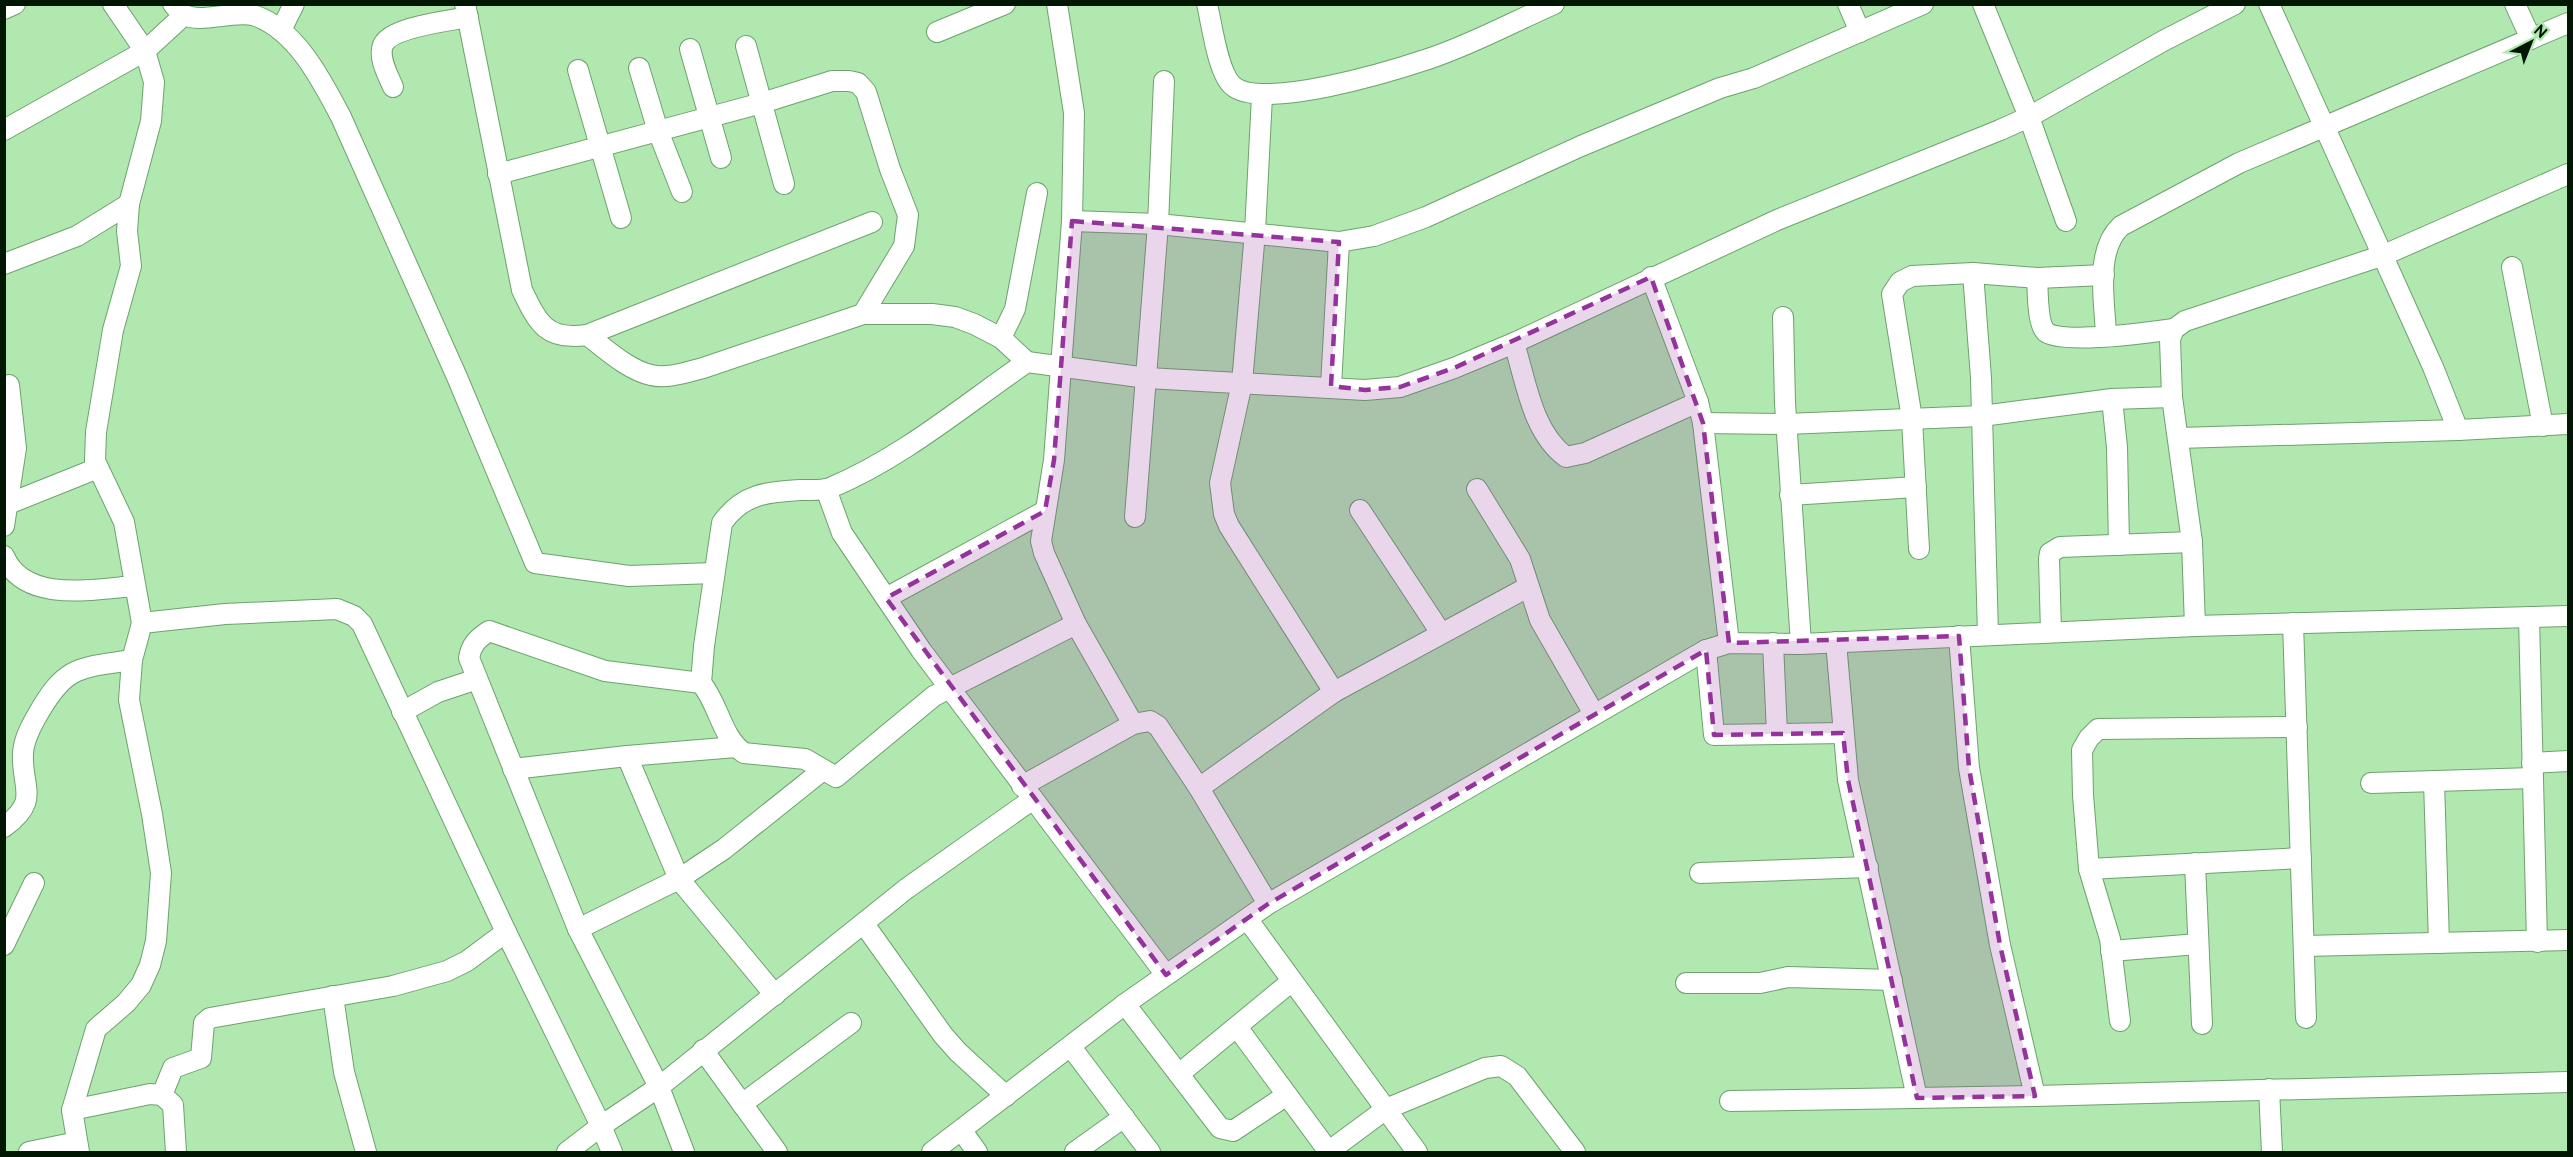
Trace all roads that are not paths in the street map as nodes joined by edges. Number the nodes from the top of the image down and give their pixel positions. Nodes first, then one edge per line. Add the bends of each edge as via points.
1 (15, 4) edge
2 (113, 4) edge
3 (294, 4) edge
4 (1005, 4) edge
5 (1057, 4) edge
6 (1207, 4) edge
7 (1554, 4) edge
8 (1848, 4) edge
9 (1923, 4) edge
10 (1983, 4) edge
11 (2235, 4) edge
12 (2269, 4) edge
13 (2515, 4) edge
14 (4, 9) edge
15 (178, 10) edge
16 (466, 11) edge
17 (2568, 23) edge
18 (280, 30) junction
19 (937, 32) dead end
20 (1860, 32) junction
21 (2531, 39) junction
22 (746, 45) dead end
23 (690, 49) dead end
24 (145, 51) junction
25 (639, 68) dead end
26 (578, 70) dead end
27 (1164, 81) dead end
28 (393, 87) dead end
29 (1262, 96) junction
30 (762, 103) junction
31 (710, 117) junction
32 (2029, 117) junction
33 (2326, 126) junction
34 (4, 130) edge
35 (658, 131) junction
36 (599, 147) junction
37 (721, 159) dead end
38 (498, 174) junction
39 (2568, 174) edge
40 (784, 184) dead end
41 (682, 192) dead end
42 (1037, 193) dead end
43 (129, 204) junction
44 (621, 218) dead end
45 (2066, 220) dead end
46 (1072, 221) junction
47 (872, 222) dead end
48 (1158, 224) junction
49 (1255, 232) junction
50 (1339, 242) junction
51 (2384, 255) junction
52 (4, 264) edge
53 (2512, 267) dead end
54 (1973, 273) junction
55 (2104, 274) junction
56 (1651, 278) junction
57 (2037, 278) junction
58 (863, 314) junction
59 (1783, 317) dead end
60 (2174, 329) junction
61 (587, 335) junction
62 (2106, 336) junction
63 (1000, 338) junction
64 (1514, 343) junction
65 (1027, 362) junction
66 (1060, 368) junction
67 (1147, 378) junction
68 (1242, 383) junction
69 (9, 385) dead end
70 (1331, 386) junction
71 (2172, 396) junction
72 (2112, 399) junction
73 (1698, 402) junction
74 (1982, 416) junction
75 (1912, 419) junction
76 (1703, 423) junction
77 (1786, 424) junction
78 (2568, 424) edge
79 (2543, 426) junction
80 (2458, 430) junction
81 (2178, 438) junction
82 (98, 468) junction
83 (1916, 487) junction
84 (826, 489) junction
85 (1477, 489) dead end
86 (1790, 495) junction
87 (8, 504) junction
88 (1360, 510) dead end
89 (1045, 511) junction
90 (1135, 517) dead end
91 (4, 526) edge
92 (2192, 542) junction
93 (2119, 545) junction
94 (1919, 549) dead end
95 (4, 556) edge
96 (714, 573) junction
97 (135, 586) junction
98 (1528, 587) junction
99 (886, 598) junction
100 (2568, 616) edge
101 (2529, 617) junction
102 (142, 623) junction
103 (2293, 623) junction
104 (1076, 624) junction
105 (2195, 626) junction
106 (2051, 632) junction
107 (1441, 633) junction
108 (1988, 635) junction
109 (1959, 636) junction
110 (1836, 642) junction
111 (1729, 643) junction
112 (1773, 643) junction
113 (1802, 644) junction
114 (1706, 650) junction
115 (132, 660) junction
116 (477, 679) junction
117 (701, 683) junction
118 (950, 688) junction
119 (1335, 692) junction
120 (402, 712) junction
121 (1594, 714) junction
122 (1133, 724) junction
123 (2297, 726) junction
124 (1843, 733) junction
125 (1777, 734) junction
126 (736, 747) junction
127 (627, 756) junction
128 (2568, 760) edge
129 (513, 769) junction
130 (823, 770) junction
131 (2533, 770) junction
132 (2434, 781) junction
133 (2371, 783) dead end
134 (1199, 788) junction
135 (1028, 793) junction
136 (4, 827) edge
137 (2301, 858) junction
138 (2195, 863) junction
139 (1868, 867) junction
140 (2090, 869) junction
141 (1700, 873) dead end
142 (679, 879) junction
143 (34, 883) dead end
144 (1268, 904) junction
145 (1248, 920) junction
146 (864, 924) junction
147 (578, 929) junction
148 (506, 932) junction
149 (2568, 940) edge
150 (2537, 942) junction
151 (2439, 943) junction
152 (2198, 944) junction
153 (4, 945) edge
154 (2304, 946) junction
155 (2111, 951) junction
156 (1166, 975) junction
157 (1892, 980) junction
158 (1292, 981) junction
159 (1686, 983) dead end
160 (775, 995) junction
161 (333, 996) junction
162 (1125, 1004) junction
163 (2306, 1018) dead end
164 (2121, 1021) dead end
165 (851, 1023) dead end
166 (2202, 1024) dead end
167 (1237, 1027) junction
168 (1071, 1047) junction
169 (703, 1050) junction
170 (1179, 1074) junction
171 (2568, 1082) edge
172 (658, 1087) junction
173 (2269, 1089) junction
174 (162, 1095) junction
175 (1287, 1095) junction
176 (1006, 1096) junction
177 (2035, 1096) junction
178 (1917, 1098) junction
179 (1730, 1101) dead end
180 (742, 1104) junction
181 (1386, 1109) junction
182 (72, 1110) junction
183 (1124, 1118) junction
184 (601, 1126) junction
185 (962, 1131) junction
186 (78, 1147) edge
187 (30, 1152) edge
188 (176, 1152) edge
189 (366, 1152) edge
190 (567, 1152) edge
191 (612, 1152) edge
192 (684, 1152) edge
193 (777, 1152) edge
194 (932, 1152) edge
195 (977, 1152) edge
196 (1075, 1152) edge
197 (1150, 1152) edge
198 (1329, 1152) edge
199 (1418, 1152) edge
200 (1575, 1152) edge
201 (2272, 1152) edge

1 - 14 street
2 - 24 street
3 - 18 street
4 - 19 street
5 - 46 street via 1074,114
6 - 29 street via 1224,75 1241,92
7 - 29 street via 1429,59 1336,87
8 - 20 street
9 - 20 street
10 - 32 street
11 - 32 street
12 - 33 street
13 - 21 street
15 - 18 street via 202,18 255,15
15 - 24 street
16 - 28 street via 390,37 383,46 382,58
16 - 38 street
17 - 21 street
18 - 96 street via 322,82 341,117 535,563 629,576
20 - 50 street via 1581,146 1426,217 1374,236
21 - 33 street
22 - 30 street
23 - 31 street
24 - 34 street
24 - 43 street via 154,82 151,121
25 - 35 street
26 - 36 street
27 - 48 street
29 - 49 street
30 - 31 street
30 - 40 street
30 - 58 street via 832,81 849,81 866,92 908,214 903,246
31 - 35 street
31 - 37 street
32 - 45 street
32 - 56 street via 1823,201
33 - 51 street
33 - 55 street via 2239,163 2121,226 2107,245
35 - 36 street
35 - 41 street
36 - 38 street
36 - 44 street
38 - 61 street via 522,290 534,315 549,331 568,338
39 - 51 street
42 - 63 street via 1015,309
43 - 52 street via 77,236
43 - 82 street via 131,266 113,330 96,432
46 - 48 street
46 - 66 street
47 - 61 street
48 - 49 street
48 - 67 street
49 - 50 street
49 - 68 street
50 - 70 street
51 - 60 street via 2185,321
51 - 80 street
53 - 79 street
54 - 57 street
54 - 74 street
54 - 75 street via 1912,276 1900,282 1892,294
55 - 57 street
55 - 62 street
56 - 64 street
56 - 73 street
57 - 62 street via 2041,324 2046,333 2056,338
58 - 61 street via 675,374 652,375 626,363
58 - 63 street via 955,317
59 - 77 street
60 - 62 street
60 - 71 street via 2170,339
63 - 65 street
64 - 70 street via 1400,387 1365,390
64 - 73 street via 1541,430 1566,457 1585,453
65 - 66 street
65 - 84 street via 894,454
66 - 67 street
66 - 89 street via 1054,460
67 - 68 street
67 - 90 street
68 - 70 street
68 - 119 street via 1220,483 1224,514
69 - 87 street via 16,448
71 - 72 street
71 - 81 street
72 - 74 street
72 - 93 street
73 - 76 street
74 - 75 street
74 - 108 street
75 - 77 street
75 - 83 street
76 - 77 street
76 - 111 street
77 - 86 street
78 - 79 street
79 - 80 street
80 - 81 street
81 - 92 street
82 - 87 street
82 - 97 street via 124,522
83 - 86 street
83 - 94 street
84 - 96 street via 770,492 744,500 722,523
84 - 99 street via 842,533
85 - 98 street via 1520,559
86 - 113 street
87 - 91 street
88 - 107 street
89 - 99 street
89 - 104 street via 1041,541 1044,553
92 - 93 street
92 - 105 street
93 - 106 street via 2060,547 2050,553
95 - 97 street via 16,573 44,587 67,590
96 - 117 street
97 - 102 street
98 - 107 street
98 - 121 street via 1540,620
99 - 118 street
100 - 101 street
101 - 103 street
101 - 131 street
102 - 115 street
102 - 120 street via 225,614 337,609 362,624
103 - 105 street
103 - 123 street
104 - 118 street
104 - 122 street
105 - 106 street
106 - 108 street
107 - 119 street
108 - 109 street
109 - 110 street
109 - 177 street via 1971,779 2000,945
110 - 113 street
110 - 124 street
111 - 112 street
111 - 114 street
112 - 113 street
112 - 125 street
114 - 121 street
114 - 125 street via 1714,735
115 - 136 street via 80,668 51,691 28,731 23,753 28,796 19,814
115 - 182 street via 129,700 161,873 156,941 141,985 96,1029
116 - 117 street via 469,658 471,648 489,631 605,672
116 - 120 street via 438,692
116 - 129 street
117 - 126 street
118 - 130 street via 934,696 836,777
118 - 135 street
119 - 134 street
120 - 148 street
121 - 144 street
122 - 134 street via 1150,721 1158,726
122 - 135 street
123 - 137 street
123 - 140 street via 2098,729 2082,750
124 - 125 street
124 - 139 street via 1848,780
126 - 127 street
126 - 130 street via 744,753 805,759
127 - 129 street
127 - 142 street
128 - 131 street
129 - 147 street
130 - 142 street via 724,849
131 - 132 street
131 - 150 street
132 - 133 street
132 - 151 street
134 - 144 street
135 - 146 street
135 - 156 street
137 - 138 street
137 - 154 street
138 - 140 street
138 - 152 street
139 - 141 street
139 - 157 street
140 - 155 street
142 - 147 street
142 - 160 street
143 - 153 street
144 - 145 street
145 - 156 street
145 - 158 street
146 - 160 street
146 - 176 street via 943,1035
147 - 172 street
148 - 161 street via 447,971 393,986
148 - 184 street
149 - 150 street
150 - 151 street
151 - 154 street
152 - 155 street
152 - 166 street
154 - 163 street
155 - 164 street
156 - 162 street
157 - 159 street via 1788,976 1760,982
157 - 178 street
158 - 167 street
158 - 181 street
160 - 169 street
161 - 174 street via 210,1018 204,1023 201,1058 174,1068
161 - 189 street via 344,1072
162 - 168 street
162 - 170 street
165 - 180 street
167 - 170 street
167 - 175 street
168 - 176 street
168 - 183 street
169 - 172 street
169 - 180 street
170 - 175 street via 1220,1128 1227,1131 1233,1131
171 - 173 street
172 - 184 street
172 - 192 street
173 - 177 street
173 - 201 street
174 - 182 street
174 - 188 street via 173,1105
175 - 198 street
176 - 185 street
177 - 178 street
178 - 179 street
180 - 193 street
181 - 198 street
181 - 199 street
181 - 200 street via 1485,1068 1502,1066 1517,1076
182 - 186 street
183 - 196 street
183 - 197 street
184 - 190 street
184 - 191 street
185 - 194 street
185 - 195 street
186 - 187 street

